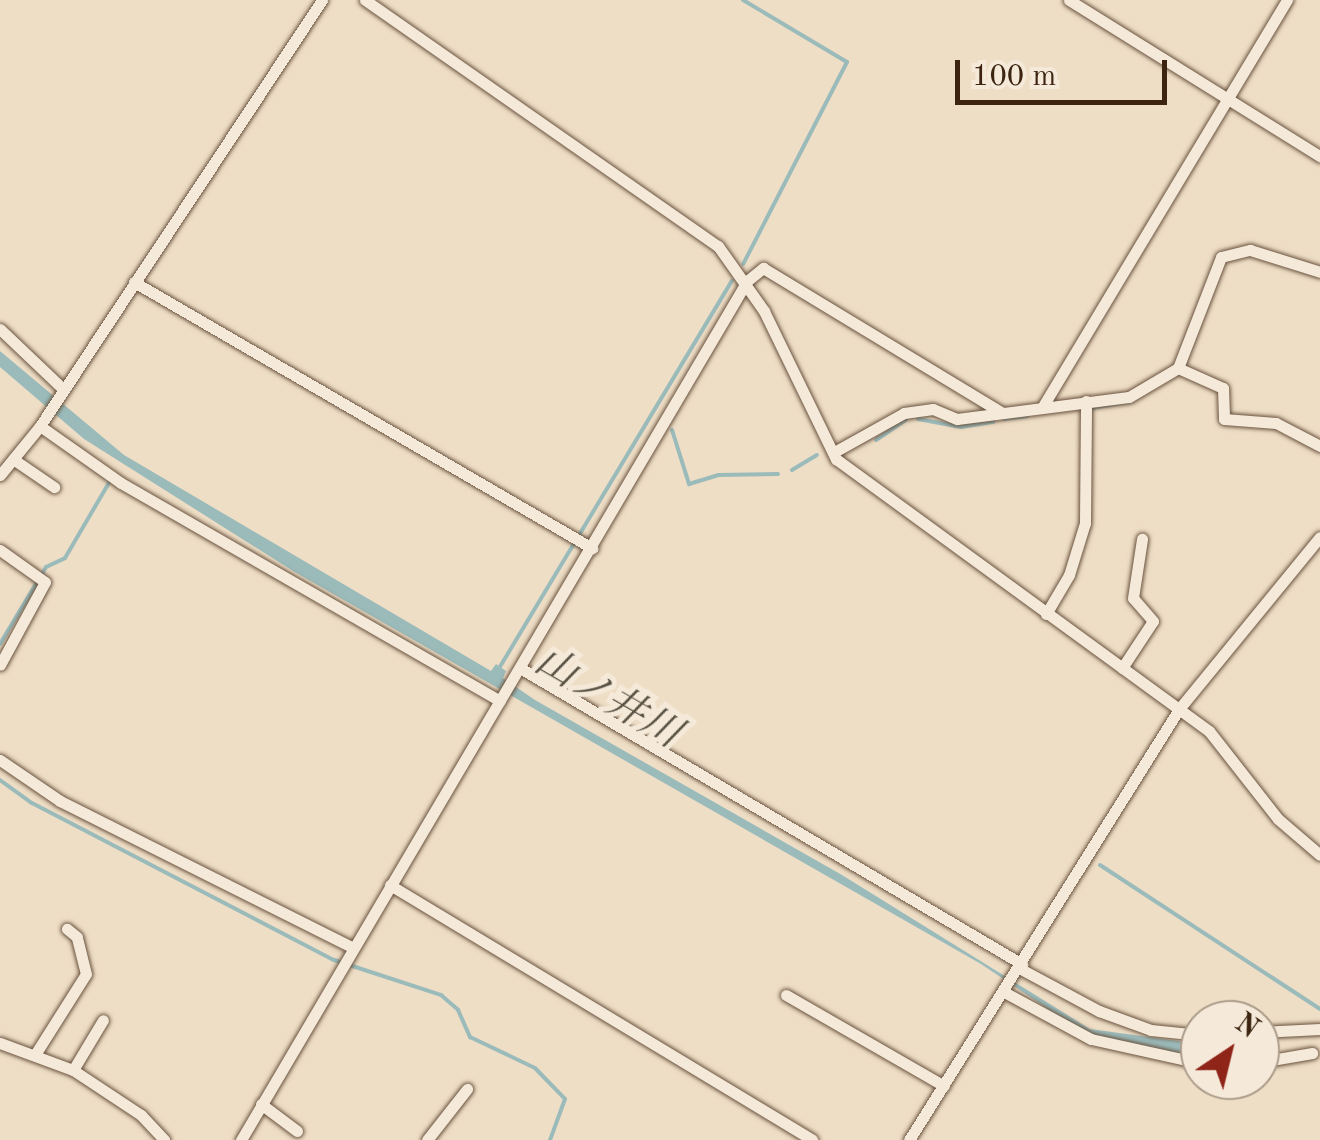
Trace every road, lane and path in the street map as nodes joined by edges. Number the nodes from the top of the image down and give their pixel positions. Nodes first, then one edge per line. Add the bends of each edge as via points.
1 (322, 0) edge
2 (364, 0) edge
3 (1069, 0) edge
4 (1287, 0) edge
5 (1228, 97) junction
6 (1320, 156) edge
7 (1320, 272) edge
8 (748, 281) junction
9 (134, 282) junction
10 (0, 329) edge
11 (1178, 368) junction
12 (62, 388) junction
13 (1086, 401) junction
14 (1042, 406) junction
15 (1002, 412) junction
16 (40, 426) junction
17 (1320, 446) edge
18 (836, 451) junction
19 (13, 458) junction
20 (0, 475) edge
21 (54, 486) dead end
22 (1320, 538) edge
23 (1142, 539) dead end
24 (592, 548) junction
25 (0, 550) edge
26 (1316, 556) edge
27 (1046, 614) junction
28 (0, 664) edge
29 (520, 668) junction
30 (1122, 668) junction
31 (500, 701) junction
32 (1178, 708) junction
33 (0, 760) edge
34 (1320, 855) edge
35 (390, 885) junction
36 (67, 929) dead end
37 (351, 948) junction
38 (1020, 966) junction
39 (1004, 992) junction
40 (786, 994) dead end
41 (103, 1020) dead end
42 (1320, 1029) edge
43 (1280, 1031) edge
44 (1180, 1033) edge
45 (0, 1043) edge
46 (36, 1052) junction
47 (1312, 1053) dead end
48 (1180, 1059) edge
49 (1280, 1059) edge
50 (73, 1070) junction
51 (944, 1086) junction
52 (466, 1089) dead end
53 (261, 1104) junction
54 (297, 1130) dead end
55 (164, 1140) edge
56 (240, 1140) edge
57 (427, 1140) edge
58 (812, 1140) edge
59 (909, 1140) edge

1 - 9 street
2 - 8 street via 702,232
3 - 5 street
4 - 5 street
5 - 6 street
5 - 14 street
7 - 11 street via 1250,250 1221,258
8 - 15 street via 763,268
8 - 18 street via 807,408
8 - 24 street
9 - 12 street
9 - 24 street
10 - 12 street
11 - 13 street via 1129,396
11 - 17 street via 1223,388 1224,419 1276,423
12 - 16 street
13 - 14 street
13 - 27 street via 1085,523 1069,575
14 - 15 street
15 - 18 street via 957,419 933,409 904,413
16 - 19 street
16 - 31 street via 137,492
18 - 27 street via 836,459 892,503
19 - 20 street
19 - 21 street
22 - 26 street
23 - 30 street via 1133,598 1153,622
24 - 29 street
25 - 28 street via 45,582
26 - 32 street
27 - 30 street
29 - 31 street
29 - 38 street
30 - 32 street
31 - 35 street
32 - 34 street via 1209,730 1278,819
32 - 38 street
33 - 37 street via 60,801
35 - 37 street
35 - 58 street
36 - 46 street via 77,938 86,974
37 - 53 street
38 - 39 street
38 - 44 street via 1100,1012
39 - 48 street via 1091,1040
39 - 51 street
40 - 51 street
41 - 50 street
42 - 43 street
45 - 46 street
46 - 50 street
47 - 49 street
50 - 55 street via 140,1115
51 - 59 street
52 - 57 street
53 - 54 street
53 - 56 street

